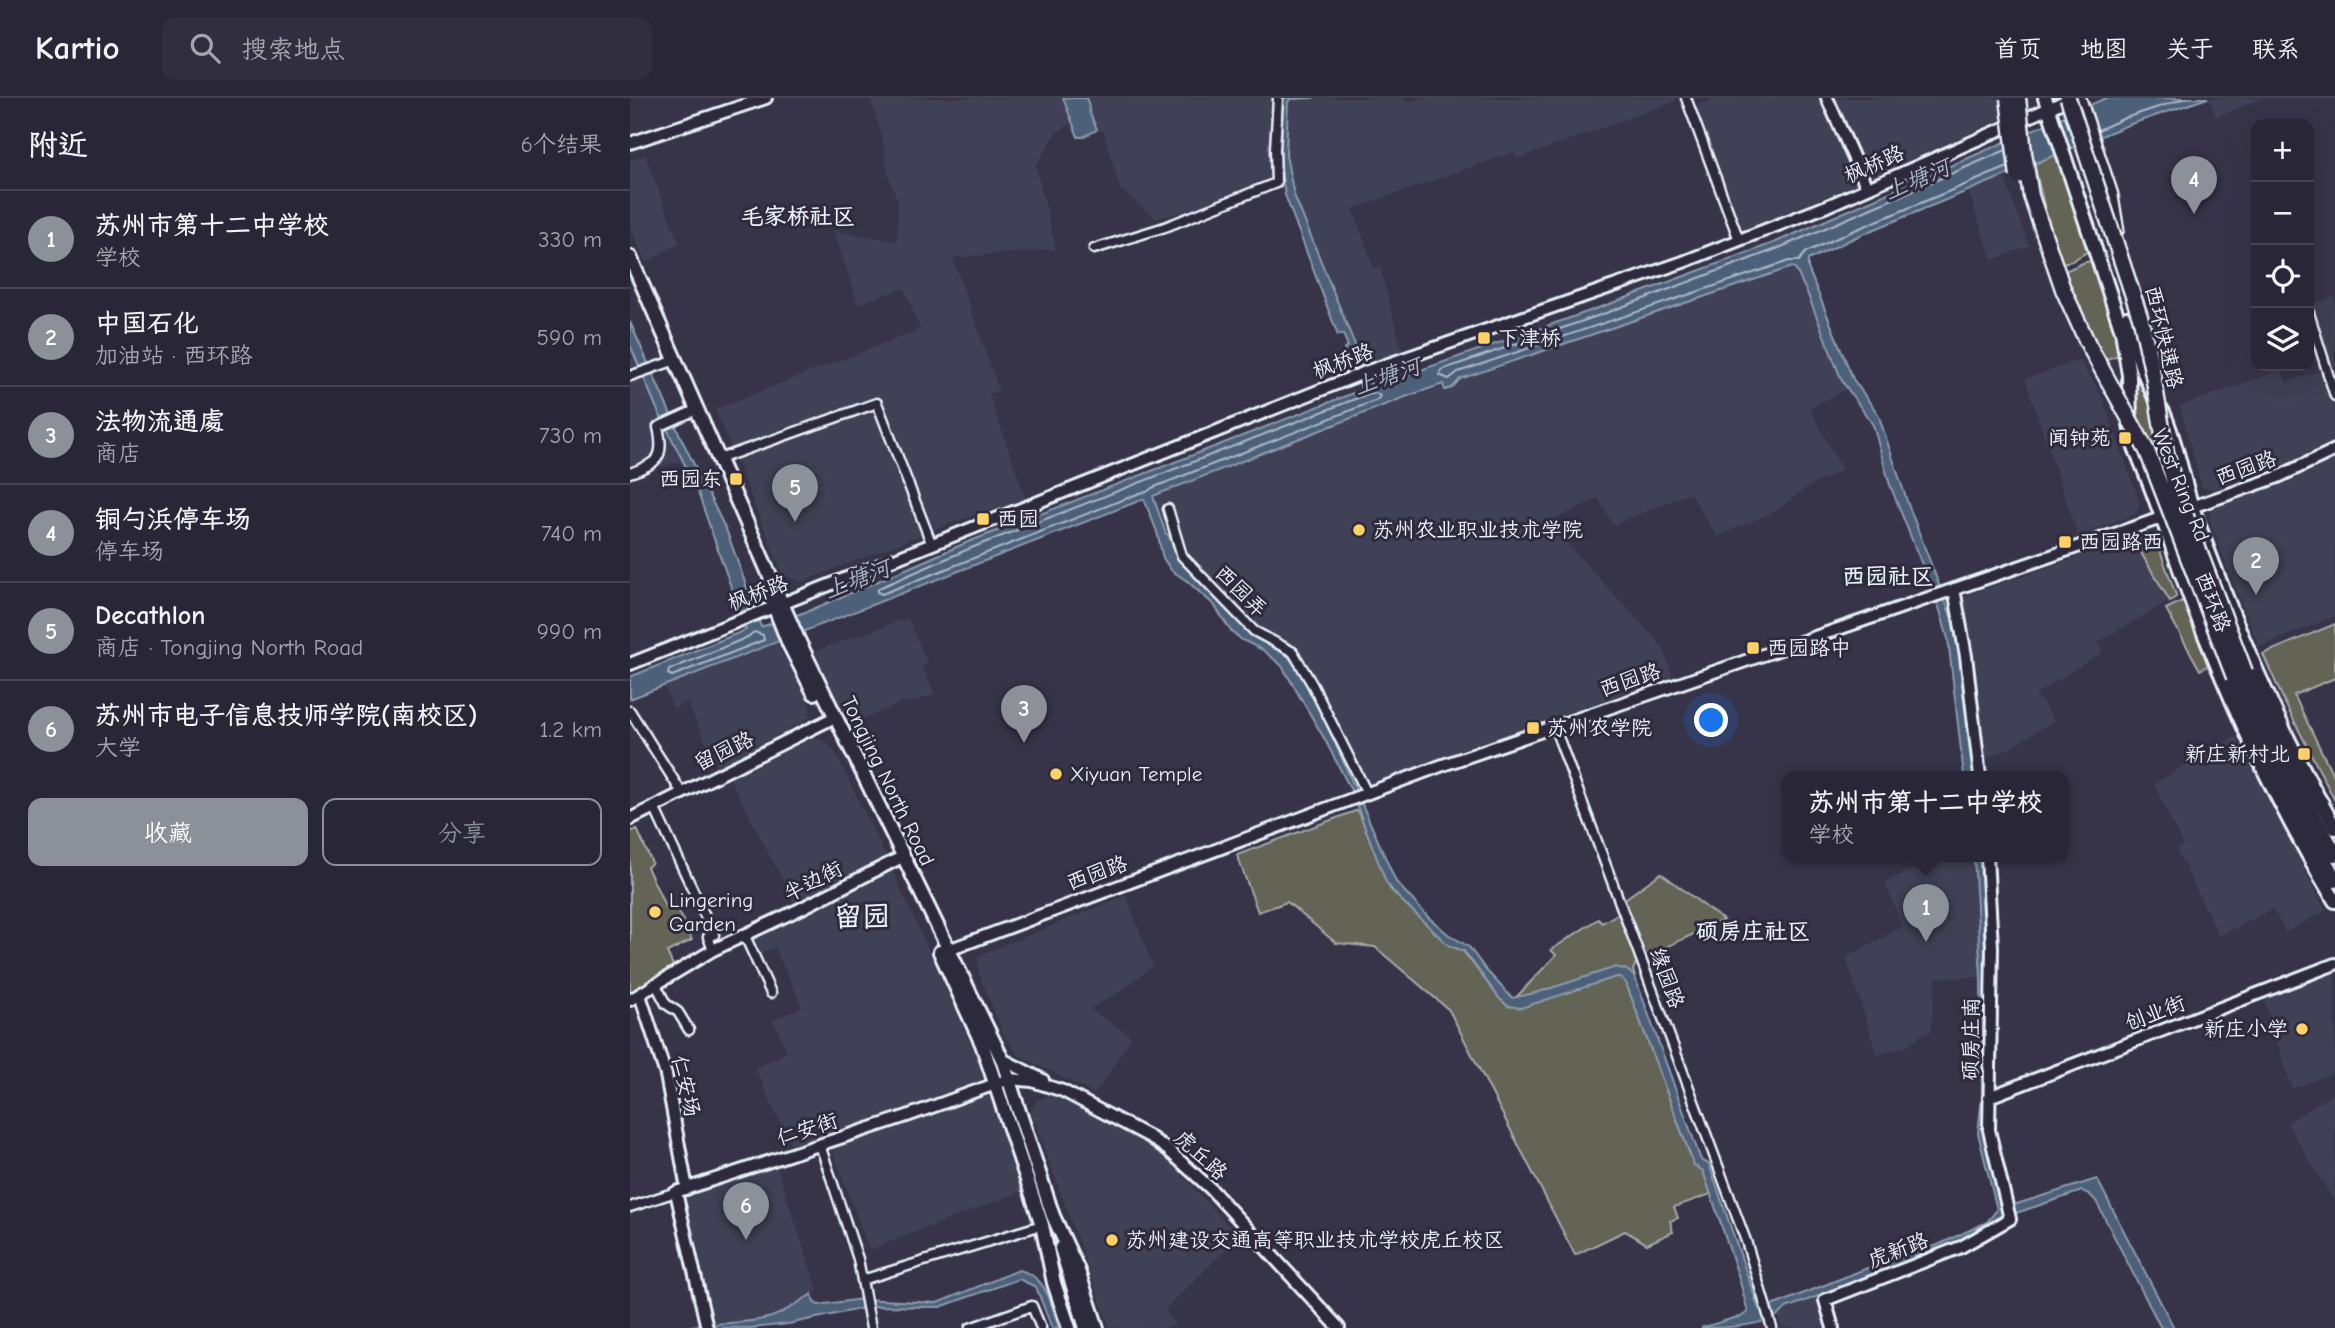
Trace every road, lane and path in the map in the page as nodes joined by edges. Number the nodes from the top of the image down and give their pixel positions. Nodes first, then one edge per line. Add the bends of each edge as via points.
1 (747, 98) edge
2 (766, 98) edge
3 (1278, 98) edge
4 (1686, 98) edge
5 (1827, 98) edge
6 (2008, 98) edge
7 (2018, 98) edge
8 (2070, 98) edge
9 (2078, 98) edge
10 (2052, 108) edge
11 (630, 137) edge
12 (630, 143) edge
13 (2068, 159) junction
14 (1867, 188) junction
15 (1739, 240) junction
16 (1094, 249) dead end
17 (2120, 255) junction
18 (630, 257) edge
19 (630, 274) edge
20 (2063, 289) junction
21 (2314, 329) edge
22 (670, 362) junction
23 (634, 374) edge
24 (2335, 396) edge
25 (694, 411) junction
26 (2335, 450) edge
27 (719, 459) junction
28 (630, 473) edge
29 (2192, 507) junction
30 (1168, 509) dead end
31 (2161, 518) junction
32 (932, 545) junction
33 (1954, 589) junction
34 (777, 612) junction
35 (630, 664) edge
36 (2239, 674) junction
37 (630, 711) edge
38 (832, 719) junction
39 (1554, 726) junction
40 (2283, 769) junction
41 (1979, 771) edge
42 (682, 793) junction
43 (1359, 796) junction
44 (2321, 803) junction
45 (654, 807) junction
46 (630, 819) edge
47 (2289, 819) junction
48 (2335, 828) edge
49 (2335, 854) edge
50 (901, 857) junction
51 (1987, 862) edge
52 (2335, 880) edge
53 (2335, 901) edge
54 (745, 936) junction
55 (713, 950) junction
56 (944, 951) junction
57 (2335, 964) edge
58 (655, 983) junction
59 (771, 993) dead end
60 (635, 997) edge
61 (689, 1030) dead end
62 (1002, 1059) junction
63 (1010, 1079) junction
64 (995, 1084) junction
65 (1063, 1091) junction
66 (1989, 1097) junction
67 (820, 1145) junction
68 (682, 1190) junction
69 (630, 1207) edge
70 (2008, 1214) joint
71 (1054, 1218) junction
72 (1042, 1225) junction
73 (862, 1280) junction
74 (706, 1324) edge
75 (1771, 1324) edge
76 (871, 1328) edge
77 (970, 1328) edge
78 (1041, 1328) edge
79 (1069, 1328) edge
80 (1077, 1328) edge
81 (1086, 1328) edge
82 (1097, 1328) edge
83 (1339, 1328) edge
84 (1833, 1328) edge

1 - 11 main road
2 - 12 main road
3 - 16 street via 1276,183 1166,227
4 - 15 street
5 - 14 main road
6 - 20 highway, bridge via 2023,204
7 - 20 highway, West Ring Rd, bridge via 2031,196
8 - 10 main road, 枫桥路
8 - 17 highway, 西环快速路, bridge
9 - 17 highway, bridge via 2110,194
10 - 13 main road, 西环路
10 - 14 main road, 枫桥路
13 - 29 main road, 西环路 via 2146,379 2166,419
13 - 31 main road, 西环路 via 2122,331 2131,437
14 - 15 main road, 枫桥路
15 - 32 main road, 枫桥路 via 1371,370
17 - 36 highway, 西环快速路, bridge via 2147,344 2173,480
18 - 25 main road, Tongjing North Road
19 - 22 main road, Tongjing North Road
20 - 36 highway, West Ring Rd, bridge via 2147,451
21 - 24 street
22 - 23 street
22 - 25 main road, Tongjing North Road
25 - 27 main road, Tongjing North Road
25 - 28 street via 658,427 661,451 657,461
25 - 34 main road, Tongjing North Road
26 - 29 main road, 西园路 via 2278,477
27 - 32 street via 877,402
27 - 34 main road, Tongjing North Road
29 - 31 main road, 西园路
29 - 44 main road, 西环路 via 2253,667
30 - 43 street, 西园弄 via 1182,556 1254,631 1293,652 1312,684
31 - 33 main road, 西园路
31 - 47 main road, 西环路 via 2204,633
32 - 34 main road, 枫桥路
33 - 39 main road, 西园路
33 - 41 main road
34 - 35 main road, 枫桥路 via 740,620
34 - 38 main road, Tongjing North Road
36 - 40 highway, 西环快速路
37 - 42 street
38 - 42 main road, 留园路
38 - 50 main road, Tongjing North Road
39 - 43 main road, 西园路
39 - 75 street, 缘园路 via 1746,1241
40 - 44 highway
40 - 47 highway
40 - 49 highway, 西环快速路
40 - 52 highway
42 - 45 main road, 留园路
43 - 56 main road, 西园路
44 - 48 main road, 西环路
45 - 46 main road, 留园路
45 - 55 street via 714,934 708,937
47 - 53 main road, 西环路
50 - 54 main road, 半边街
50 - 56 main road, Tongjing North Road
51 - 66 main road, 硕房庄南 via 1992,947
54 - 55 main road, 半边街
54 - 59 street
55 - 58 main road, 半边街
56 - 62 main road, Tongjing North Road
56 - 64 main road, Tongjing North Road
57 - 66 main road, 创业街
58 - 60 main road, 半边街
58 - 61 street
60 - 68 main road, 仁安场 via 666,1075
62 - 63 main road, Tongjing North Road
62 - 65 main road
63 - 64 main road, 虎丘路
63 - 65 main road, 虎丘路
63 - 71 main road, Tongjing North Road
64 - 67 main road, 仁安街
64 - 72 main road, Tongjing North Road
65 - 83 main road, 虎丘路 via 1150,1137 1181,1161
66 - 70 main road, 硕房庄南 via 1989,1130
67 - 68 main road, 仁安街
67 - 73 street
68 - 69 street, 仁安街
68 - 74 main road, 仁安场
70 - 84 main road, 虎新路 via 1961,1247 1825,1300
71 - 81 main road
71 - 82 main road, Tongjing North Road
72 - 73 street
72 - 79 main road, Tongjing North Road
72 - 80 main road
73 - 76 street
77 - 78 street via 1032,1307

